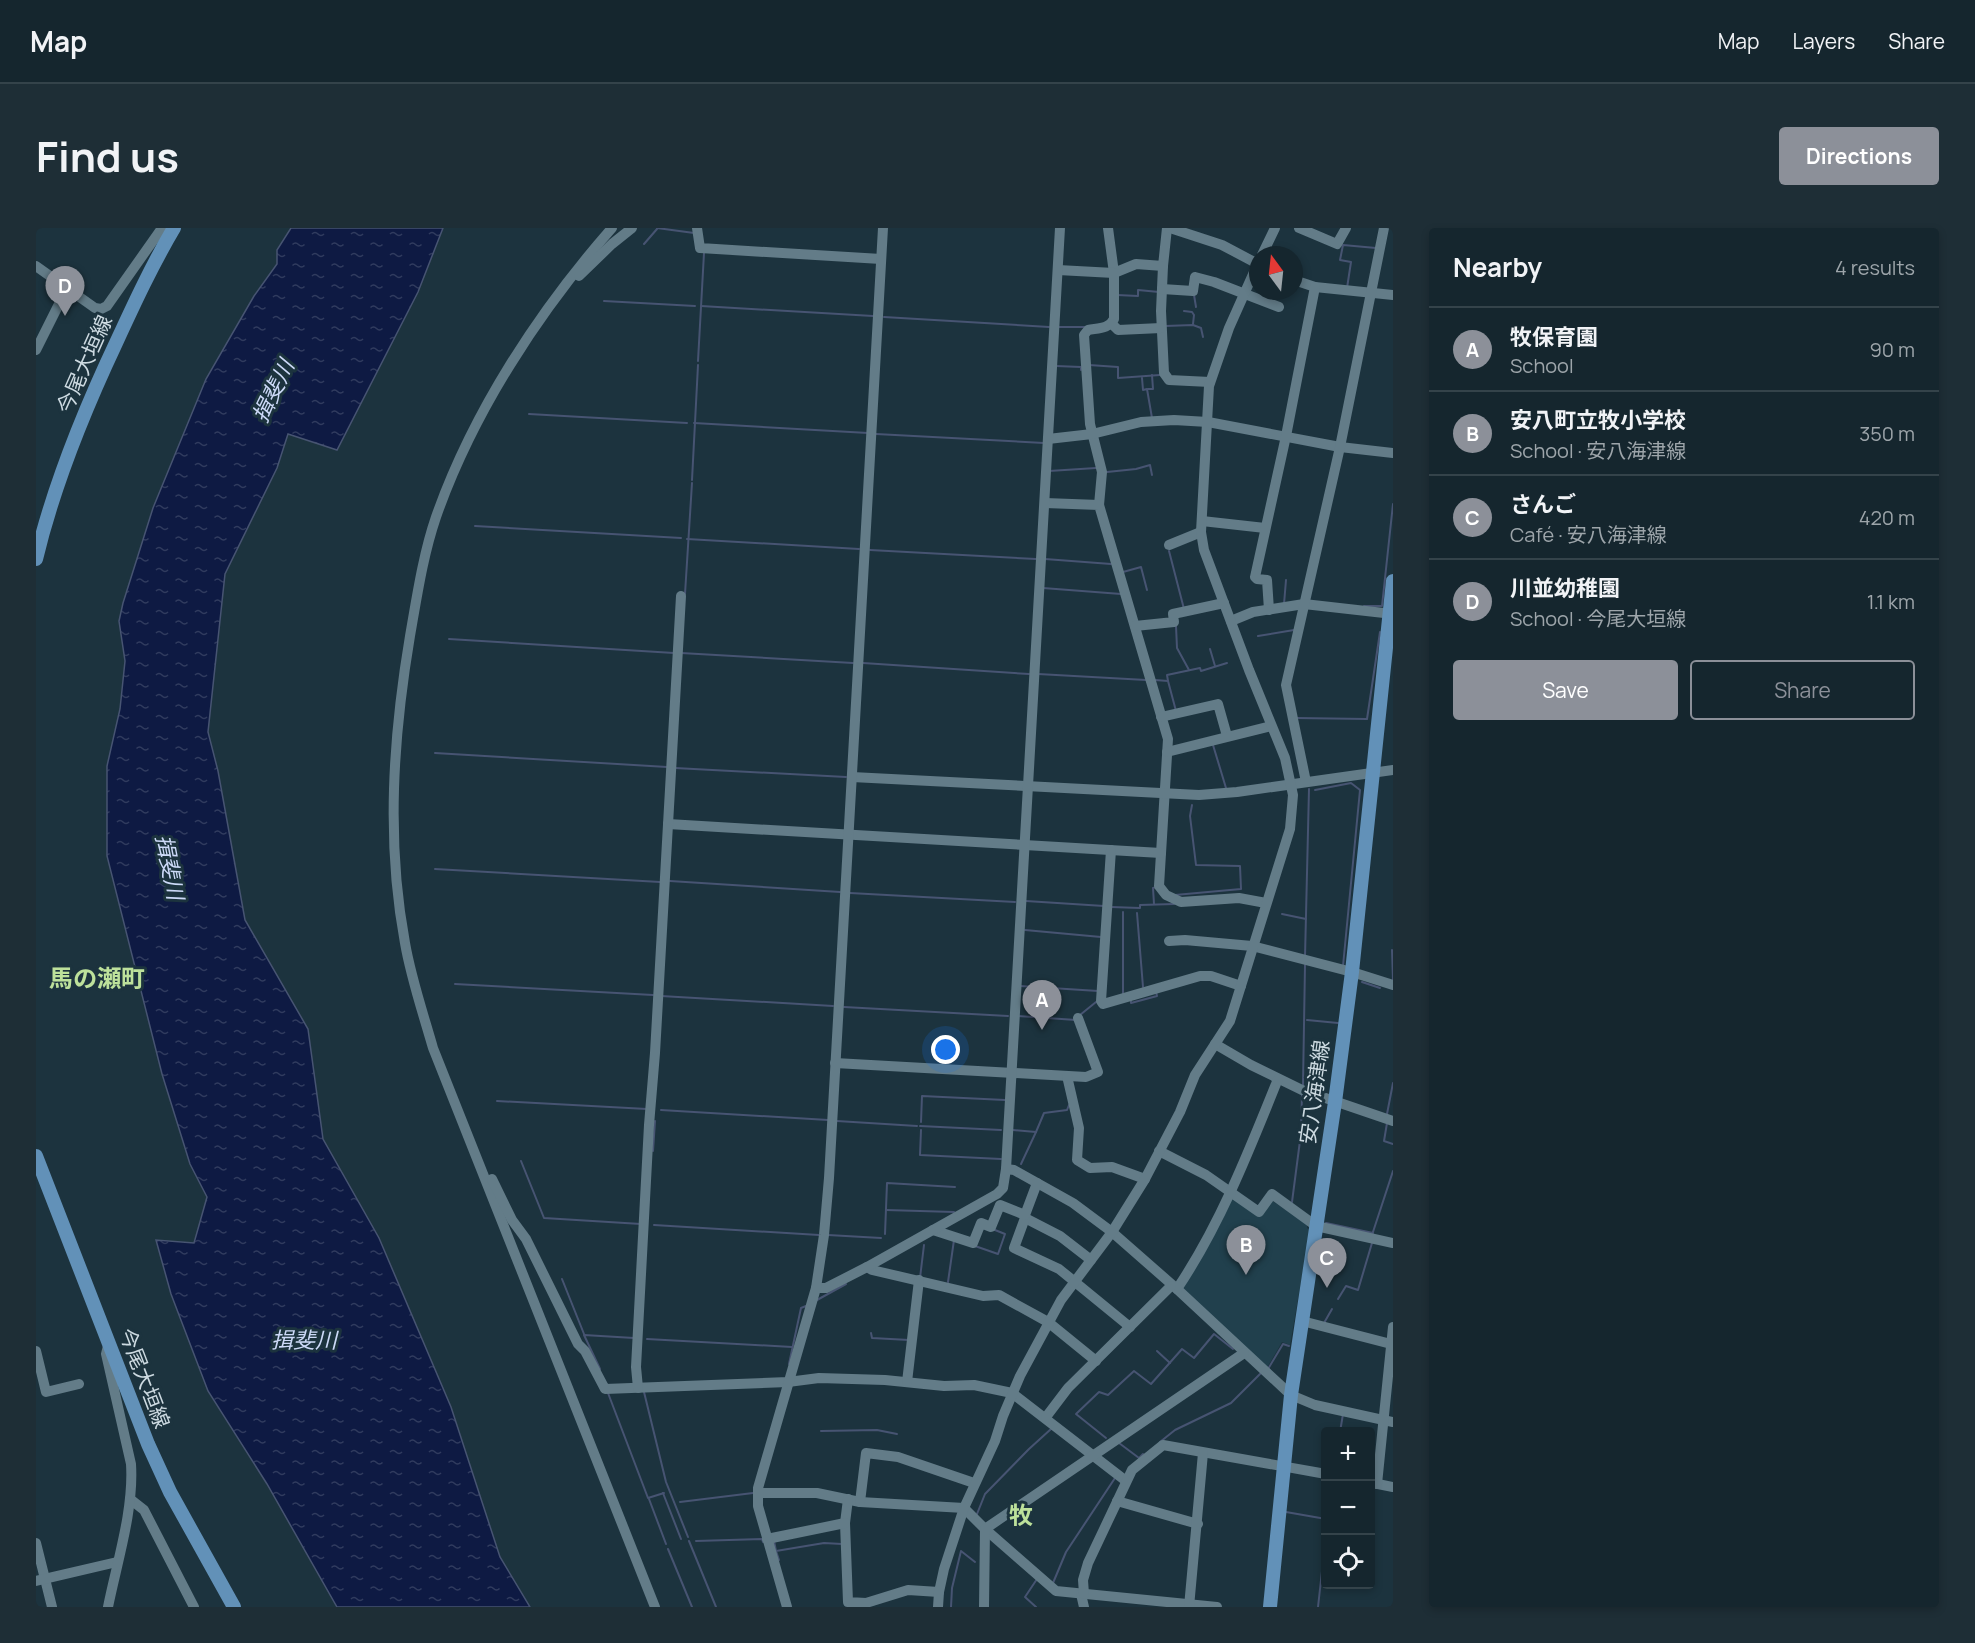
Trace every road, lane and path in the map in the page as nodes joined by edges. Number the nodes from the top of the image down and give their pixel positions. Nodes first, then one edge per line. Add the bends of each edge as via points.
1 (162, 228) edge
2 (174, 228) edge
3 (612, 228) edge
4 (632, 228) edge
5 (697, 228) edge
6 (883, 228) edge
7 (1060, 228) edge
8 (1108, 228) edge
9 (1168, 228) edge
10 (1275, 228) edge
11 (1299, 228) edge
12 (1346, 228) edge
13 (1384, 228) edge
14 (1266, 246) edge
15 (881, 259) junction
16 (1249, 259) edge
17 (36, 266) edge
18 (1163, 266) junction
19 (1058, 270) junction
20 (1113, 273) junction
21 (1249, 283) edge
22 (1303, 283) edge
23 (1315, 287) junction
24 (67, 288) junction
25 (561, 288) junction
26 (1162, 289) junction
27 (1372, 293) junction
28 (1244, 294) junction
29 (1393, 295) edge
30 (1279, 307) dead end
31 (1112, 324) junction
32 (1161, 328) junction
33 (36, 350) edge
34 (1210, 382) junction
35 (1208, 422) junction
36 (1092, 434) junction
37 (1286, 436) junction
38 (1048, 439) junction
39 (1340, 447) junction
40 (1393, 453) edge
41 (1045, 503) junction
42 (1099, 505) junction
43 (1201, 527) junction
44 (1265, 528) junction
45 (1169, 545) dead end
46 (36, 559) edge
47 (1393, 581) edge
48 (681, 596) dead end
49 (1224, 603) junction
50 (1304, 604) junction
51 (1269, 610) junction
52 (1391, 614) edge
53 (1231, 621) junction
54 (1135, 626) junction
55 (1161, 717) junction
56 (1271, 726) junction
57 (1227, 736) junction
58 (1167, 752) junction
59 (1393, 770) edge
60 (1372, 773) junction
61 (852, 777) junction
62 (1305, 782) junction
63 (1291, 784) junction
64 (1027, 787) junction
65 (1164, 795) junction
66 (668, 824) junction
67 (849, 835) junction
68 (1024, 845) junction
69 (1111, 850) junction
70 (1161, 853) junction
71 (1266, 903) junction
72 (1169, 941) dead end
73 (1252, 946) junction
74 (1352, 972) junction
75 (1393, 985) edge
76 (1241, 986) junction
77 (1078, 1018) dead end
78 (1215, 1044) junction
79 (835, 1063) junction
80 (1010, 1072) junction
81 (1067, 1076) junction
82 (1278, 1079) junction
83 (1335, 1102) junction
84 (1393, 1121) edge
85 (1159, 1151) junction
86 (476, 1154) junction
87 (37, 1163) edge
88 (1006, 1169) junction
89 (1145, 1179) junction
90 (1037, 1183) junction
91 (1231, 1191) junction
92 (1025, 1216) junction
93 (1316, 1226) junction
94 (933, 1230) junction
95 (1112, 1232) junction
96 (1393, 1243) edge
97 (1091, 1260) junction
98 (867, 1267) junction
99 (919, 1280) junction
100 (1075, 1281) junction
101 (816, 1288) junction
102 (1174, 1288) junction
103 (1302, 1321) junction
104 (1048, 1322) junction
105 (1130, 1327) junction
106 (1393, 1327) edge
107 (108, 1344) junction
108 (1391, 1344) junction
109 (36, 1351) edge
110 (1244, 1353) junction
111 (1096, 1361) junction
112 (788, 1382) junction
113 (907, 1382) junction
114 (79, 1384) dead end
115 (638, 1388) junction
116 (1012, 1393) junction
117 (1291, 1395) junction
118 (1046, 1417) junction
119 (1388, 1421) edge
120 (1203, 1454) junction
121 (1095, 1456) junction
122 (1283, 1466) junction
123 (1321, 1473) edge
124 (1126, 1481) junction
125 (1374, 1481) edge
126 (974, 1483) junction
127 (1375, 1483) edge
128 (1393, 1487) edge
129 (758, 1493) junction
130 (130, 1499) junction
131 (848, 1499) junction
132 (1118, 1501) junction
133 (860, 1502) junction
134 (964, 1508) junction
135 (845, 1523) junction
136 (1198, 1524) junction
137 (985, 1529) junction
138 (767, 1539) junction
139 (36, 1543) edge
140 (117, 1562) junction
141 (40, 1580) edge
142 (939, 1592) junction
143 (1082, 1594) junction
144 (1189, 1606) edge
145 (52, 1607) edge
146 (108, 1607) edge
147 (194, 1607) edge
148 (234, 1607) edge
149 (655, 1607) edge
150 (787, 1607) edge
151 (938, 1607) edge
152 (984, 1607) edge
153 (1084, 1607) edge
154 (1217, 1607) edge
155 (1270, 1607) edge

1 - 24 street via 107,306 95,308
2 - 46 main road, 今尾大垣線 via 92,393 62,469
3 - 25 street
4 - 25 street via 569,286
5 - 15 street via 700,248
6 - 15 street
7 - 19 street
8 - 20 street
9 - 16 street via 1222,245
9 - 18 street
10 - 14 street
11 - 12 street via 1337,244
13 - 27 street
15 - 61 street
17 - 24 street
18 - 20 street via 1136,264
18 - 26 street
19 - 20 street
19 - 38 street
20 - 31 street
21 - 28 street
22 - 23 street
23 - 27 street
23 - 37 street
24 - 33 street
25 - 86 street via 491,399 435,518 405,666 397,741 393,811 405,943 433,1048
26 - 28 street via 1193,291 1195,277
26 - 32 street
27 - 29 street
27 - 39 street
28 - 30 street
28 - 34 street
31 - 32 street via 1118,330
31 - 36 street via 1088,330 1084,335
32 - 34 street via 1164,373 1169,380
34 - 35 street
35 - 36 street via 1141,422
35 - 37 street
35 - 43 street
36 - 38 street
36 - 42 street via 1102,472
37 - 39 street
37 - 44 street
38 - 41 street
39 - 40 street
39 - 50 street
41 - 42 street
41 - 64 street
42 - 54 street
43 - 44 street
43 - 45 street
43 - 49 street via 1204,550
44 - 51 street via 1255,577 1267,580
47 - 52 main road, 安八海津線
48 - 66 street
49 - 53 street
49 - 54 street via 1173,614 1174,622
50 - 51 street
50 - 52 street
50 - 62 street via 1286,685
51 - 53 street
52 - 60 main road, 安八海津線
53 - 56 street
54 - 55 street
55 - 57 street via 1218,704
55 - 58 street via 1168,739
56 - 57 street
56 - 63 street
57 - 58 street
58 - 65 street
59 - 60 street
60 - 62 street
60 - 74 main road, 安八海津線
61 - 64 street
61 - 67 street
62 - 63 street
63 - 65 street via 1199,795
63 - 71 street via 1290,829
64 - 65 street
64 - 68 street
65 - 70 street
66 - 67 street
66 - 115 street via 636,1367
67 - 68 street
67 - 79 street
68 - 69 street
68 - 80 street
69 - 70 street
69 - 76 street via 1103,1004 1200,976 1218,977
70 - 71 street via 1160,886 1172,899 1181,902 1239,898
71 - 73 street
72 - 73 street
73 - 74 street
73 - 76 street
74 - 75 street
74 - 83 main road, 安八海津線
76 - 78 street via 1230,1022
77 - 81 street via 1098,1072 1086,1077
78 - 82 street
78 - 85 street via 1195,1075
79 - 80 street
79 - 101 street via 824,1236
80 - 81 street
80 - 88 street
81 - 89 street via 1079,1128 1077,1161 1090,1168 1112,1167
82 - 83 street
82 - 91 street
83 - 84 street
83 - 93 main road, 安八海津線
85 - 89 street
85 - 91 street
86 - 115 street via 482,1158 512,1220 526,1239 601,1385 605,1389
86 - 149 street
87 - 107 main road, 今尾大垣線
88 - 90 street
88 - 94 street via 1003,1188 997,1194
89 - 95 street
90 - 92 street
90 - 95 street
91 - 93 street via 1259,1212 1272,1194
91 - 102 street via 1193,1265
92 - 94 street via 1000,1205 991,1227 981,1223 973,1243
92 - 97 street
92 - 100 street via 1014,1248
93 - 96 street
93 - 103 main road, 安八海津線
94 - 98 street
95 - 97 street
95 - 102 street
97 - 100 street
98 - 99 street
98 - 101 street via 826,1288
99 - 104 street via 983,1296 999,1295
99 - 113 street
100 - 104 street
100 - 105 street
101 - 112 street
102 - 105 street
102 - 110 street
103 - 108 street
103 - 117 main road, 安八海津線
104 - 111 street
104 - 116 street
105 - 111 street
106 - 108 street
107 - 130 street via 106,1354 131,1464
107 - 148 main road, 今尾大垣線 via 158,1468
108 - 119 street
109 - 114 street via 46,1392
110 - 117 street
110 - 121 street
111 - 118 street
112 - 113 street via 819,1378
112 - 115 street
112 - 129 street
113 - 116 street via 974,1385
116 - 118 street
116 - 126 street via 995,1441
117 - 119 street via 1315,1405
117 - 122 main road, 安八海津線
118 - 121 street
119 - 125 street
120 - 122 street
120 - 124 street via 1163,1445 1139,1463
120 - 136 street
121 - 124 street
121 - 137 street
122 - 123 street
122 - 155 main road, 安八海津線
124 - 132 street
126 - 133 street via 898,1457 866,1453
126 - 134 street
127 - 128 street
129 - 131 street via 817,1493
129 - 138 street
130 - 140 street
130 - 147 street via 144,1510
131 - 133 street
131 - 135 street
132 - 136 street
132 - 143 street via 1088,1563
133 - 134 street
134 - 137 street
134 - 142 street
135 - 138 street
135 - 142 street via 848,1602 866,1603 908,1590
136 - 144 street
137 - 143 street via 1056,1591
137 - 152 street
138 - 150 street
139 - 141 street
140 - 141 street
140 - 146 street
141 - 145 street
142 - 151 street
143 - 144 street
143 - 153 street
144 - 154 street

